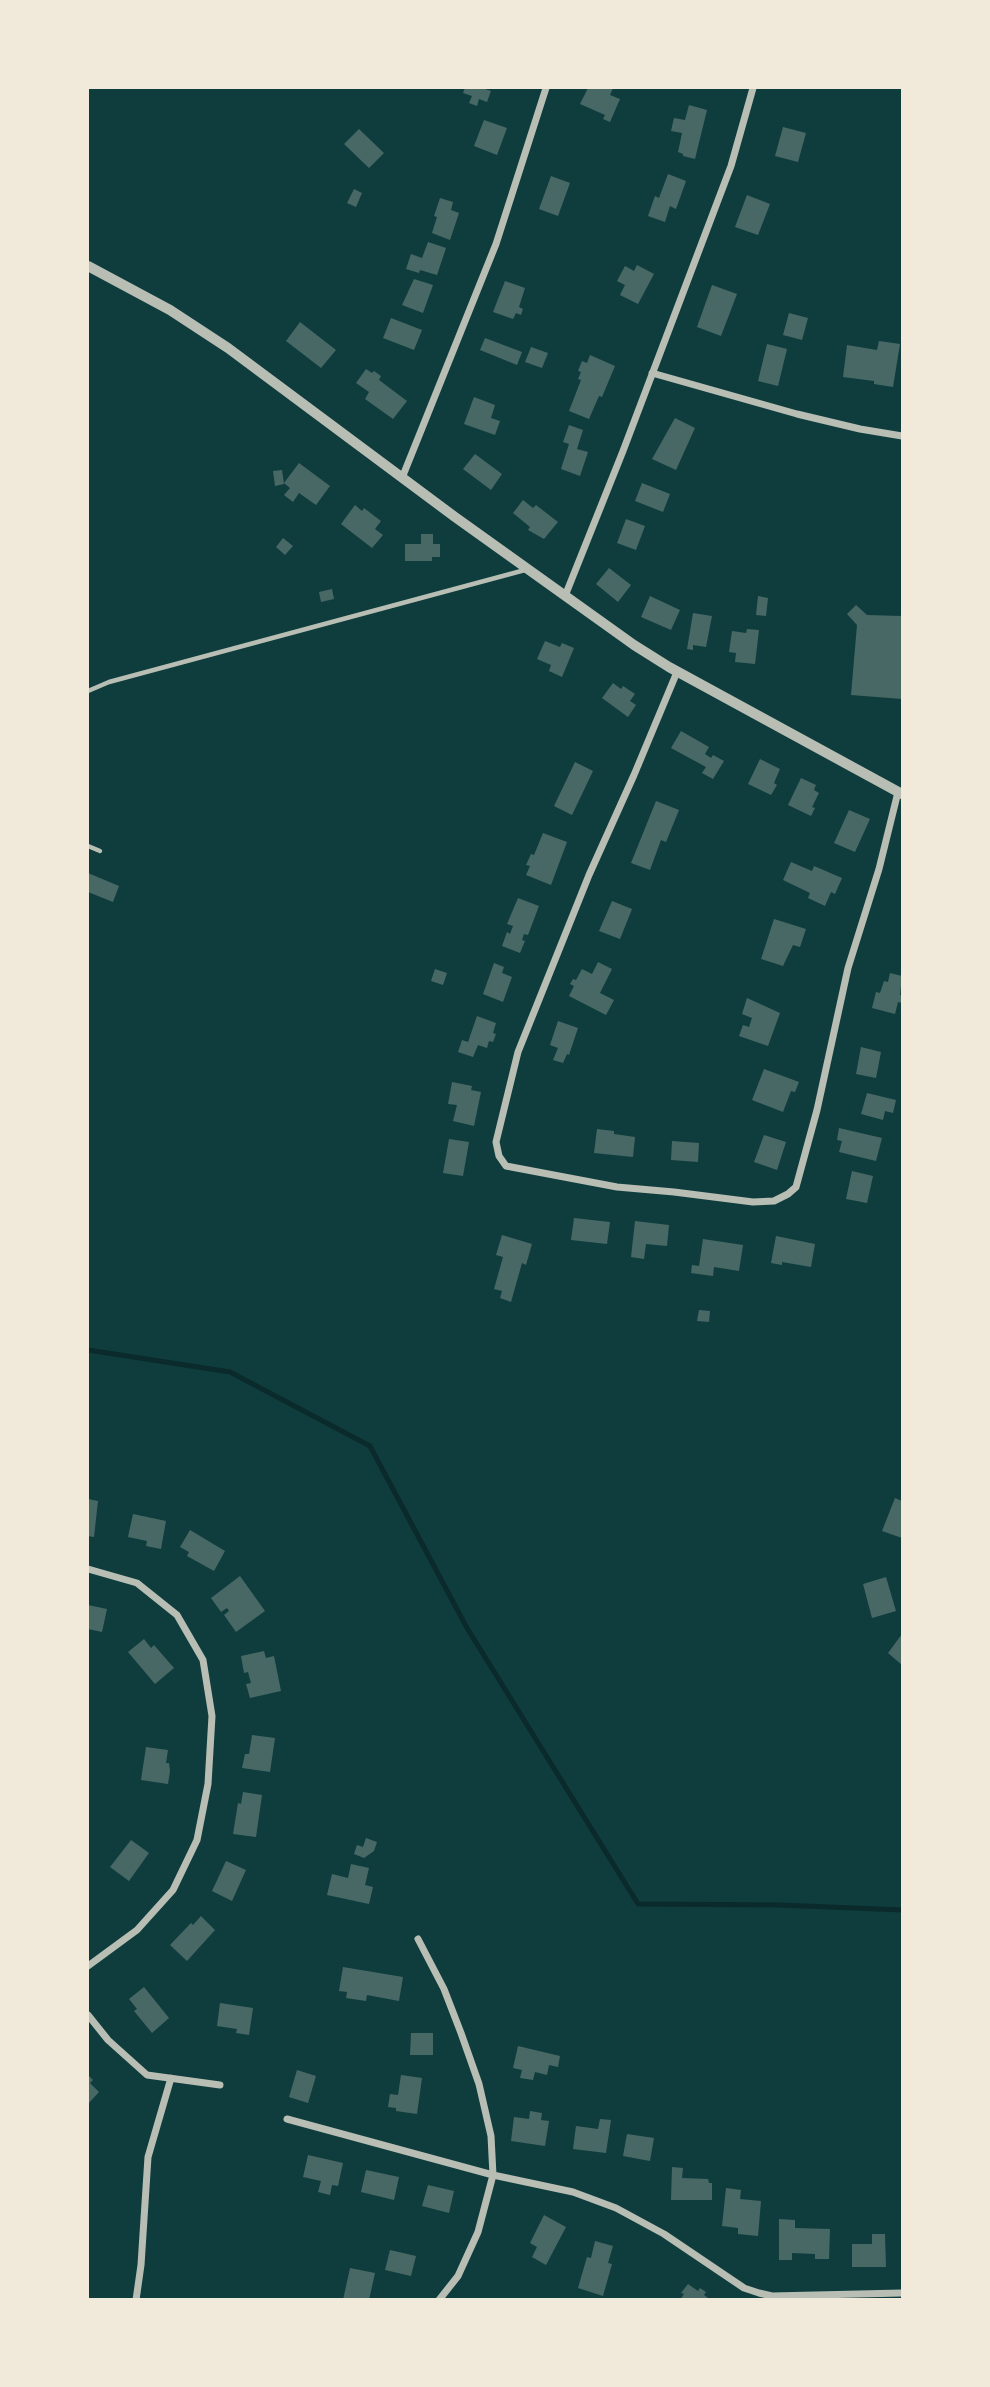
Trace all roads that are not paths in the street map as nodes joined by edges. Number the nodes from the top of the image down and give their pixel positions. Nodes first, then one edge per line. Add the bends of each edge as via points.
1 (546, 88) edge
2 (754, 88) edge
3 (88, 266) edge
4 (652, 373) junction
5 (902, 436) edge
6 (402, 478) junction
7 (527, 569) junction
8 (565, 596) junction
9 (677, 672) junction
10 (88, 691) edge
11 (900, 793) edge
12 (88, 846) edge
13 (100, 851) dead end
14 (88, 1569) edge
15 (418, 1939) dead end
16 (88, 1966) edge
17 (88, 2015) edge
18 (171, 2078) junction
19 (220, 2085) dead end
20 (286, 2119) dead end
21 (493, 2175) junction
22 (902, 2293) edge
23 (759, 2296) edge
24 (136, 2300) edge
25 (439, 2300) edge

1 - 6 street via 496,244
2 - 4 street via 730,166
3 - 6 street via 201,330
4 - 5 street via 785,411
4 - 8 street
6 - 7 street
7 - 8 street
7 - 10 lane
8 - 9 street
9 - 11 street
9 - 11 street via 518,1052 496,1142 506,1166 617,1187 753,1202 774,1201 796,1187 848,968
12 - 13 lane
14 - 16 street via 137,1583 177,1615 203,1660 212,1716 208,1784 197,1840 173,1890 137,1930
15 - 21 street via 444,1989 479,2084 491,2136
17 - 18 street via 147,2075
18 - 19 street
18 - 24 street via 148,2157
20 - 21 street
21 - 23 street via 573,2192 616,2208
21 - 25 street via 478,2232 458,2276
22 - 23 street

